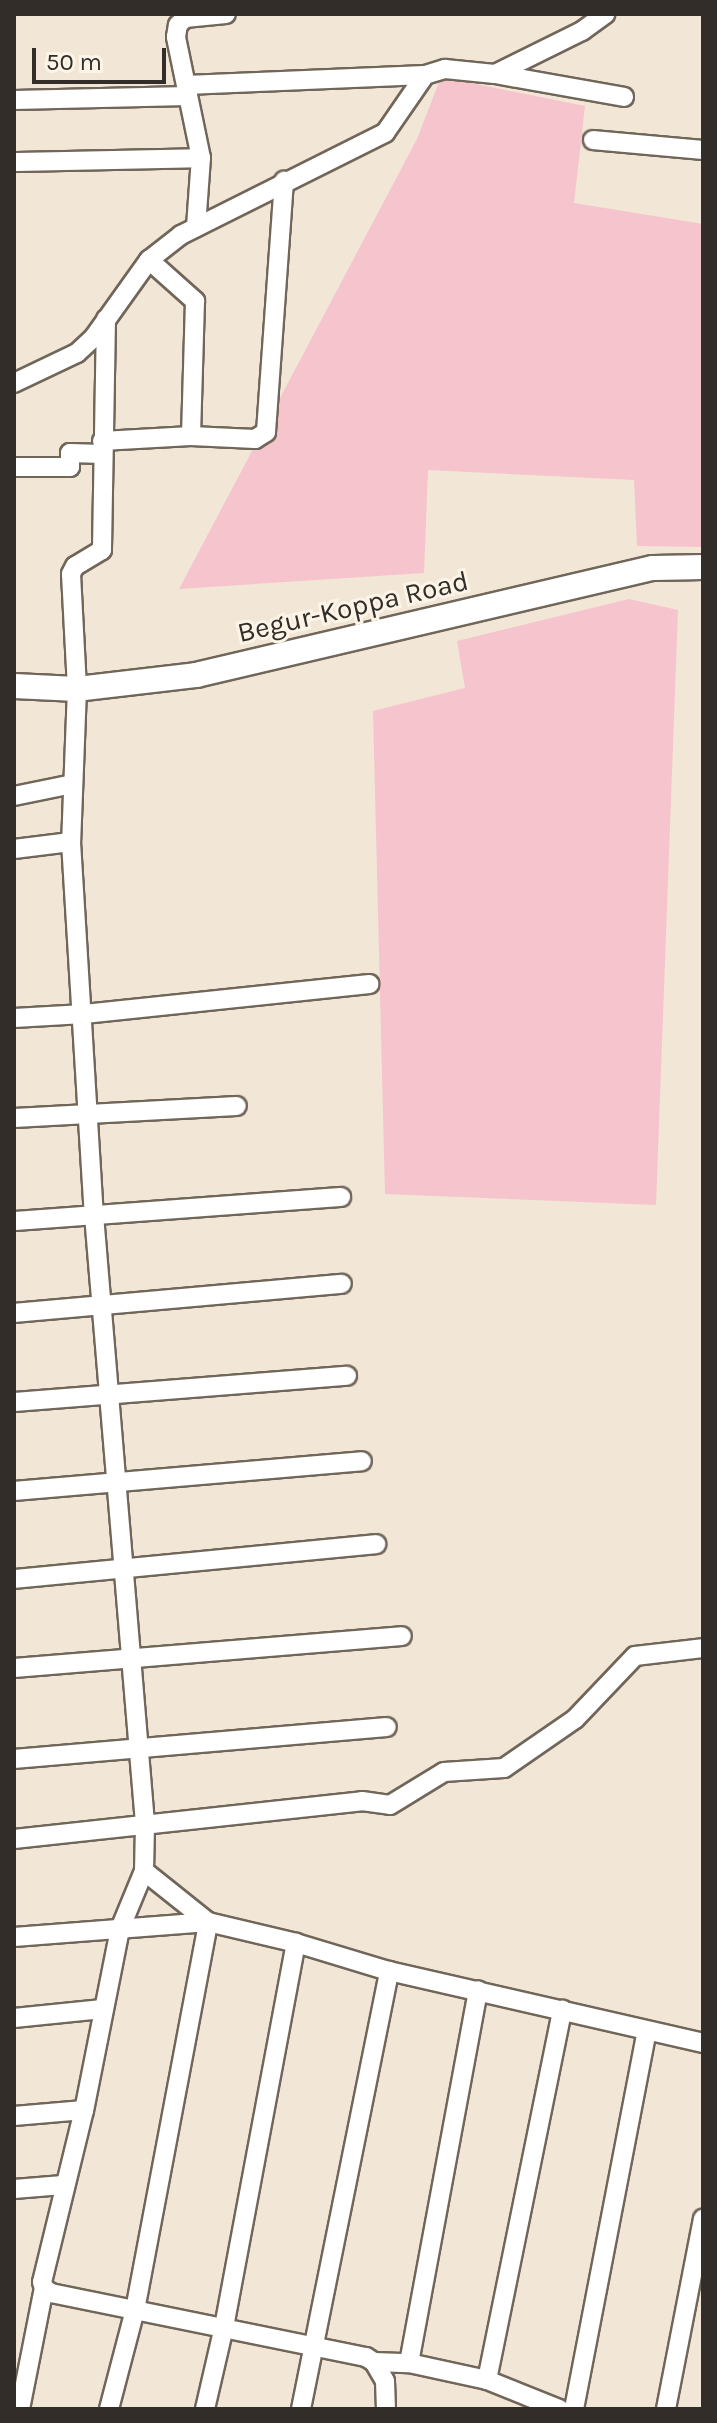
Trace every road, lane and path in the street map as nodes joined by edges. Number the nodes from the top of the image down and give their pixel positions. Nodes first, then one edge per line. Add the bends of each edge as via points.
1 (216, 14) edge
2 (226, 14) edge
3 (605, 14) edge
4 (495, 74) junction
5 (425, 75) junction
6 (187, 91) junction
7 (624, 97) dead end
8 (14, 100) edge
9 (593, 140) dead end
10 (703, 150) edge
11 (201, 158) junction
12 (14, 162) edge
13 (284, 181) junction
14 (196, 227) junction
15 (149, 260) junction
16 (106, 319) junction
17 (14, 383) edge
18 (191, 436) junction
19 (102, 447) junction
20 (14, 467) edge
21 (703, 567) edge
22 (14, 686) edge
23 (77, 689) junction
24 (73, 784) junction
25 (14, 796) edge
26 (71, 842) junction
27 (14, 849) edge
28 (369, 984) dead end
29 (84, 1014) junction
30 (14, 1018) edge
31 (237, 1106) dead end
32 (89, 1112) junction
33 (14, 1118) edge
34 (341, 1197) dead end
35 (94, 1215) junction
36 (14, 1221) edge
37 (342, 1284) dead end
38 (102, 1305) junction
39 (14, 1313) edge
40 (347, 1376) dead end
41 (110, 1394) junction
42 (14, 1402) edge
43 (362, 1461) dead end
44 (117, 1481) junction
45 (14, 1491) edge
46 (376, 1544) dead end
47 (126, 1571) junction
48 (14, 1579) edge
49 (402, 1636) dead end
50 (703, 1648) edge
51 (131, 1660) junction
52 (14, 1668) edge
53 (387, 1727) dead end
54 (136, 1747) junction
55 (14, 1759) edge
56 (145, 1824) junction
57 (14, 1839) edge
58 (144, 1871) junction
59 (208, 1922) junction
60 (120, 1929) junction
61 (14, 1937) edge
62 (296, 1943) junction
63 (389, 1971) junction
64 (478, 1990) junction
65 (103, 2009) junction
66 (562, 2010) junction
67 (14, 2018) edge
68 (647, 2031) junction
69 (703, 2043) edge
70 (84, 2110) junction
71 (14, 2116) edge
72 (63, 2185) junction
73 (14, 2189) edge
74 (703, 2219) edge
75 (44, 2288) junction
76 (135, 2310) junction
77 (224, 2327) junction
78 (315, 2346) junction
79 (374, 2362) junction
80 (409, 2363) junction
81 (487, 2380) junction
82 (20, 2409) edge
83 (109, 2409) edge
84 (205, 2409) edge
85 (301, 2409) edge
86 (386, 2409) edge
87 (559, 2409) edge
88 (574, 2409) edge
89 (666, 2409) edge

1 - 2 street
1 - 6 street via 185,18 178,25
3 - 4 street
4 - 5 street via 445,69
4 - 7 street
5 - 6 street
5 - 13 street via 385,133
6 - 8 street
6 - 11 street
9 - 10 street
11 - 12 street
11 - 14 street
13 - 14 street
13 - 18 street via 266,432 255,439
14 - 15 street
15 - 16 street
15 - 18 street via 195,301
16 - 17 street via 77,353
16 - 19 street
18 - 19 street
19 - 20 street via 70,453 70,467
19 - 23 street via 102,550 71,574
21 - 23 main road, Begur-Koppa Road via 653,568 196,675
22 - 23 main road, Begur-Koppa Road
23 - 24 street
24 - 25 street
24 - 26 street
26 - 27 street
26 - 29 street
28 - 29 street
29 - 30 street
29 - 32 street
31 - 32 street
32 - 33 street
32 - 35 street
34 - 35 street
35 - 36 street
35 - 38 street
37 - 38 street
38 - 39 street
38 - 41 street
40 - 41 street
41 - 42 street
41 - 44 street
43 - 44 street
44 - 45 street
44 - 47 street
46 - 47 street
47 - 48 street
47 - 51 street
49 - 51 street
50 - 56 street via 635,1656 575,1719 504,1768 444,1772 390,1805 362,1801
51 - 52 street
51 - 54 street
53 - 54 street
54 - 55 street
54 - 56 street
56 - 57 street
56 - 58 street
58 - 59 street
58 - 60 street
59 - 60 street
59 - 62 street
59 - 76 street
60 - 61 street
60 - 65 street
62 - 63 street
62 - 77 street
63 - 64 street
63 - 78 street
64 - 66 street
64 - 80 street
65 - 67 street
65 - 70 street
66 - 68 street
66 - 81 street
68 - 69 street
68 - 88 street
70 - 71 street
70 - 72 street
72 - 73 street
72 - 75 street
74 - 89 street
75 - 76 street
75 - 82 street
76 - 77 street
76 - 83 street
77 - 78 street
77 - 84 street
78 - 79 street
78 - 85 street
79 - 80 street
79 - 86 street via 385,2381
80 - 81 street
81 - 87 street

